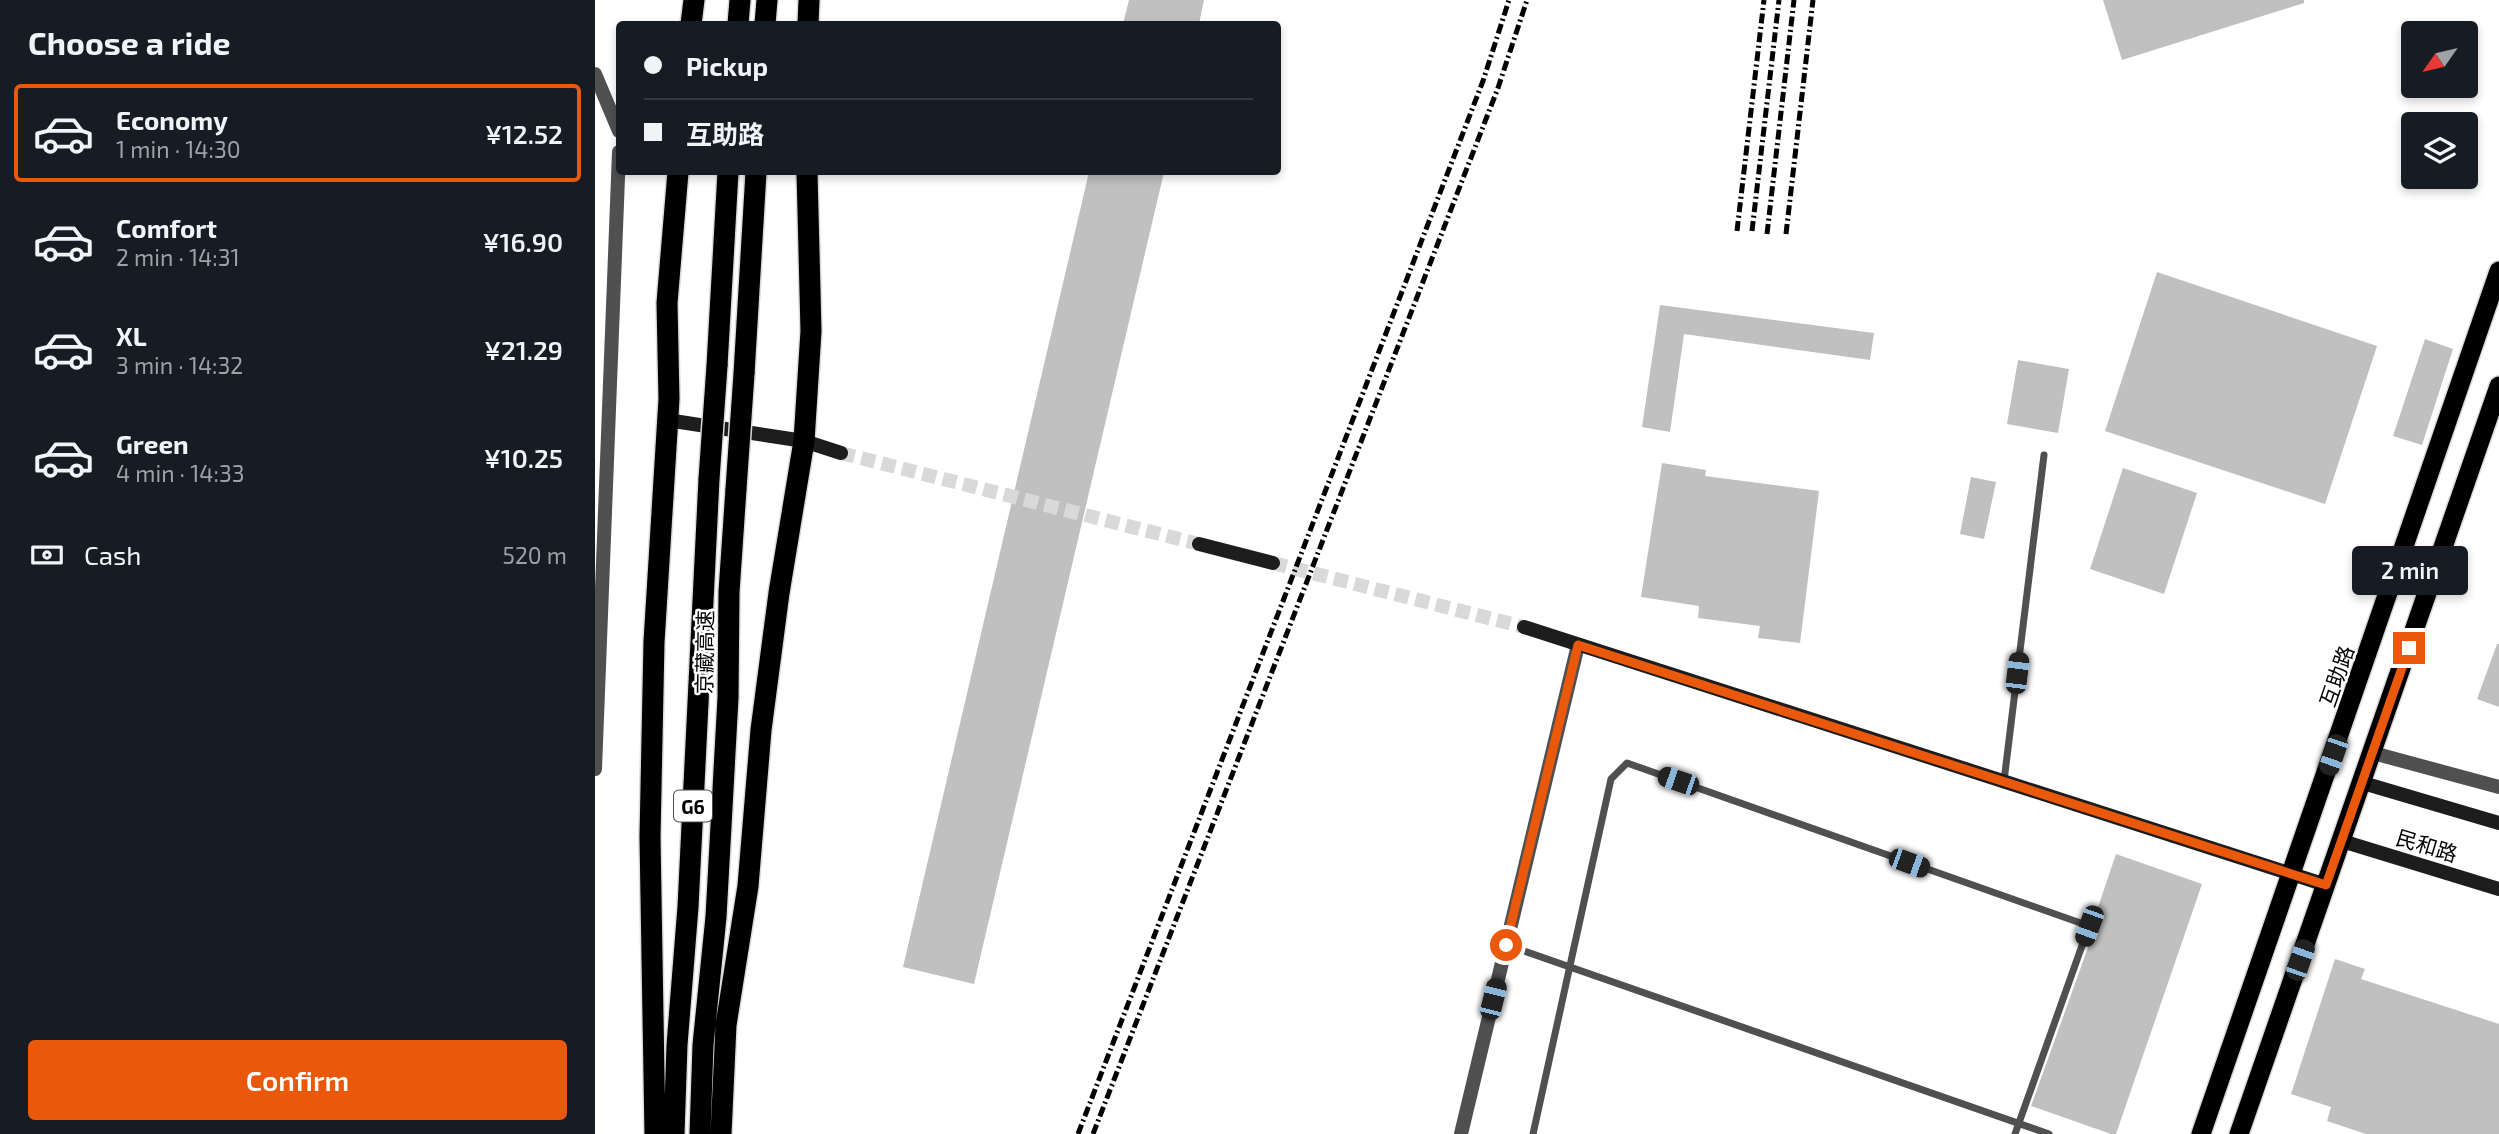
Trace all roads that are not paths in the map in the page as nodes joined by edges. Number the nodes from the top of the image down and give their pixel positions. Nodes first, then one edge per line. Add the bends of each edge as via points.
1 (694, 0) edge
2 (740, 0) edge
3 (767, 0) edge
4 (809, 0) edge
5 (691, 21) edge
6 (738, 21) edge
7 (765, 21) edge
8 (808, 21) edge
9 (595, 74) edge
10 (616, 124) edge
11 (618, 175) edge
12 (678, 175) edge
13 (728, 175) edge
14 (756, 175) edge
15 (807, 175) edge
16 (2499, 271) edge
17 (2499, 386) edge
18 (667, 420) junction
19 (804, 442) junction
20 (841, 453) tunnel mouth
21 (2044, 456) dead end
22 (1199, 544) tunnel mouth
23 (1273, 563) tunnel mouth
24 (1524, 628) tunnel mouth
25 (1578, 645) junction
26 (2373, 753) junction
27 (595, 769) edge
28 (2004, 782) junction
29 (2363, 783) junction
30 (2499, 787) edge
31 (2499, 823) edge
32 (2342, 841) junction
33 (2292, 874) junction
34 (2326, 885) junction
35 (2499, 889) edge
36 (1506, 945) junction
37 (1570, 967) junction
38 (2019, 1124) junction
39 (655, 1134) edge
40 (674, 1134) edge
41 (700, 1134) edge
42 (721, 1134) edge
43 (1461, 1134) edge
44 (1533, 1134) edge
45 (2015, 1134) edge
46 (2049, 1134) edge
47 (2201, 1134) edge
48 (2239, 1134) edge

1 - 5 highway
2 - 6 highway
3 - 7 highway
4 - 8 highway
9 - 10 street
11 - 27 street
12 - 18 highway via 667,303
13 - 40 highway, 京藏高速 / G6, bridge
14 - 41 highway, 京藏高速 / G6, bridge
15 - 19 highway via 811,331
16 - 33 highway, 互助路
17 - 26 highway
18 - 19 main road
18 - 39 highway via 654,642 650,837
19 - 20 main road
19 - 42 highway via 761,730 748,886 726,1026
21 - 28 lane
22 - 23 main road
24 - 25 main road
25 - 28 main road
25 - 36 street
26 - 29 highway
26 - 30 street
28 - 33 main road
29 - 31 main road, 民和路
29 - 32 highway
32 - 34 highway
32 - 35 main road, 民和路
33 - 34 main road
33 - 47 highway, 互助路
34 - 48 highway
36 - 37 lane
36 - 43 street
37 - 38 lane
37 - 38 lane via 1611,779 1626,762 2089,926
37 - 44 lane
38 - 45 lane
38 - 46 lane

